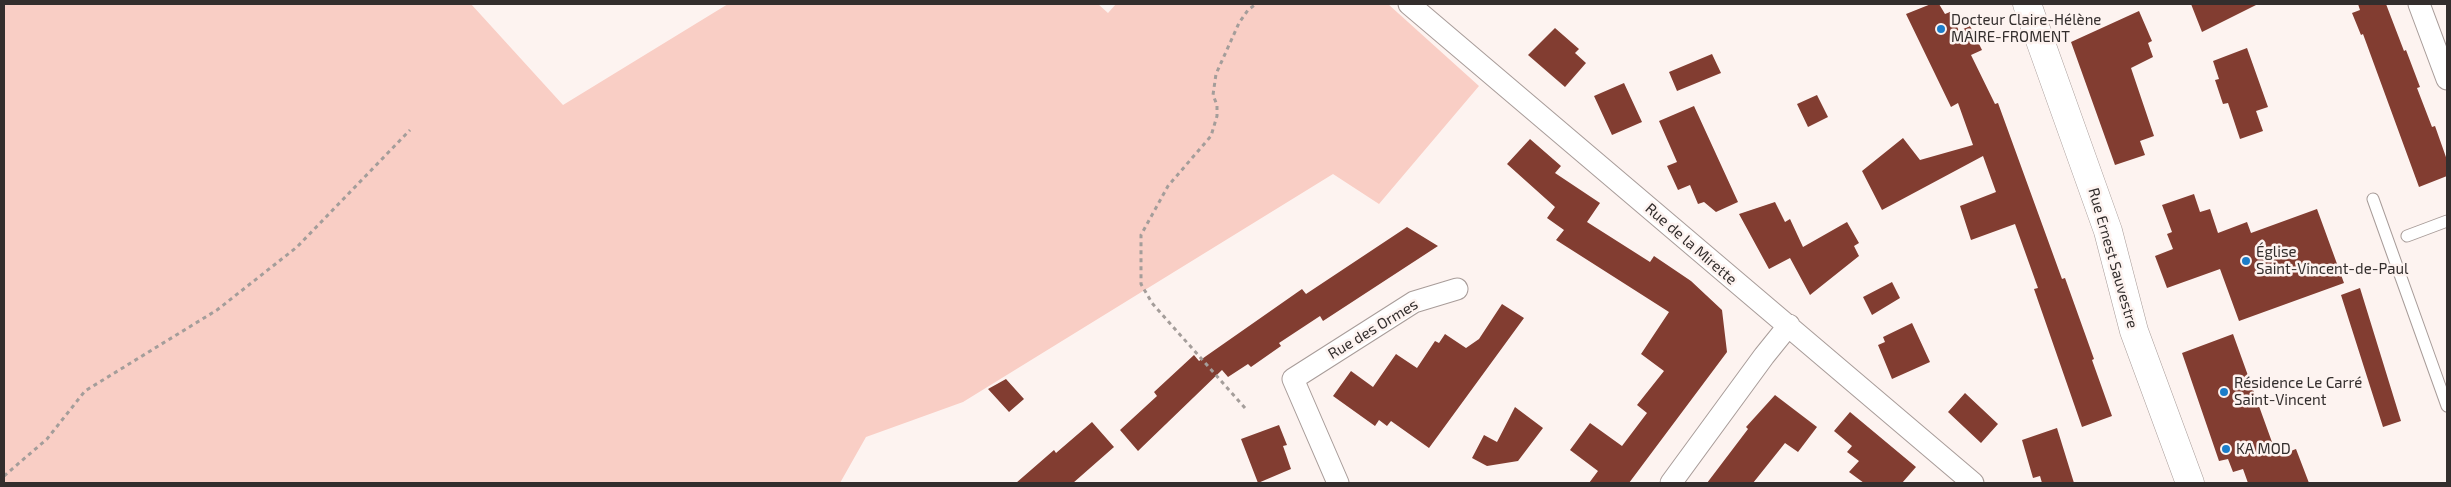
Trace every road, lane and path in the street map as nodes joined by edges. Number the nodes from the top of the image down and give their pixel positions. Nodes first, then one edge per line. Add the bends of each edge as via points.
1 (1256, 4) edge
2 (1410, 4) edge
3 (2027, 4) edge
4 (2419, 4) edge
5 (2447, 79) edge
6 (410, 130) dead end
7 (2373, 199) dead end
8 (2447, 221) edge
9 (2407, 236) dead end
10 (1457, 289) dead end
11 (1789, 325) junction
12 (2447, 406) edge
13 (1245, 408) dead end
14 (4, 476) edge
15 (1338, 483) edge
16 (1671, 483) edge
17 (1973, 483) edge
18 (2190, 483) edge

1 - 13 path via 1239,23 1216,74 1213,95 1217,116 1211,136 1168,186 1141,235 1140,284 1152,303
2 - 11 street, Rue de la Mirette
3 - 18 main road, Rue Ernest Sauvestre via 2108,230 2134,330
4 - 5 street
6 - 14 path via 297,247 217,310 85,391 47,439
7 - 12 lane
8 - 9 lane
10 - 15 street, Rue des Ormes via 1414,302 1292,379
11 - 16 street
11 - 17 street, Rue de la Mirette

